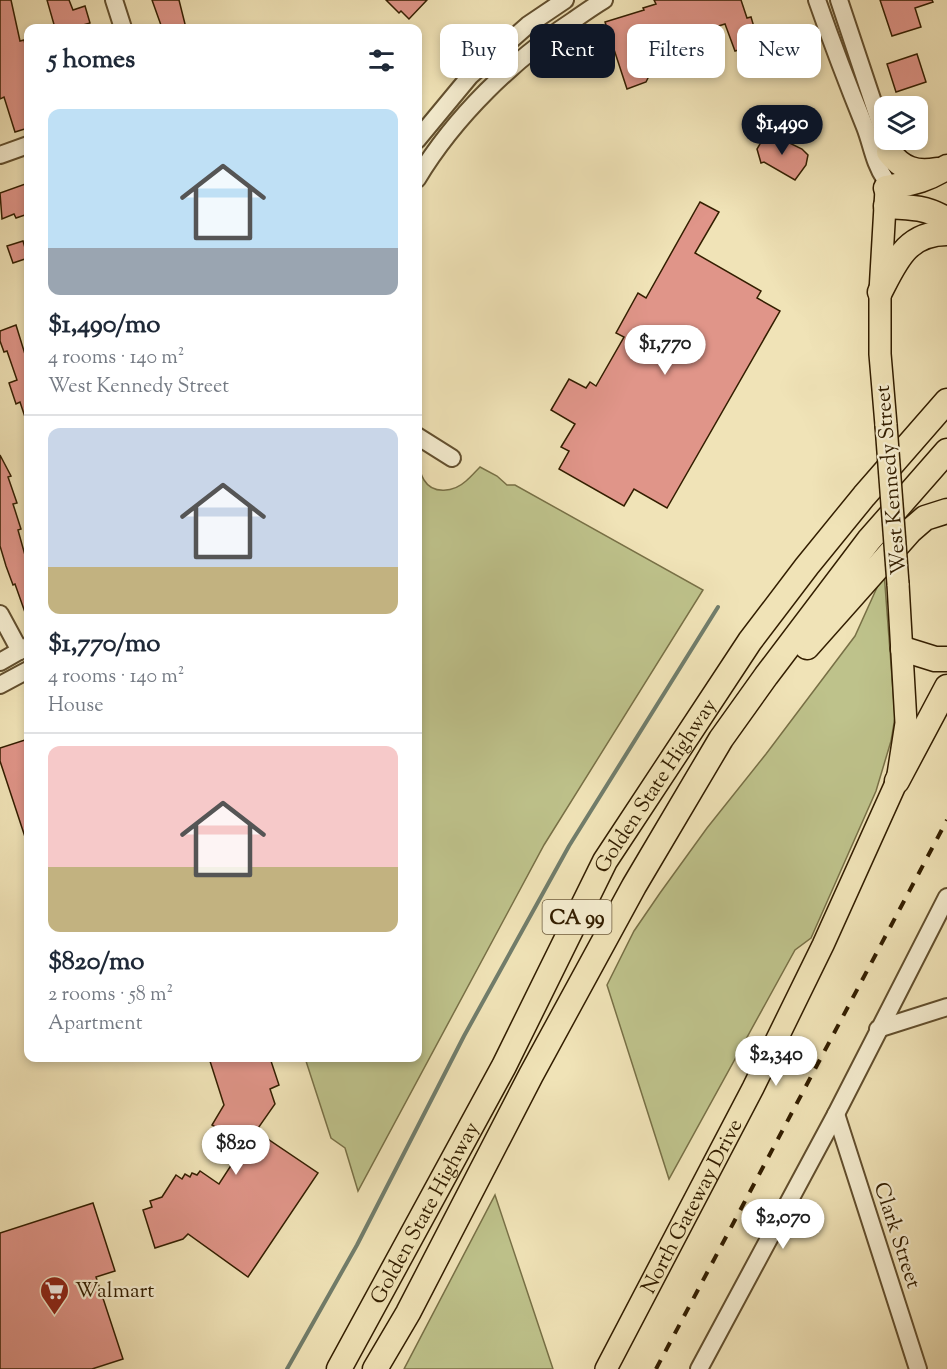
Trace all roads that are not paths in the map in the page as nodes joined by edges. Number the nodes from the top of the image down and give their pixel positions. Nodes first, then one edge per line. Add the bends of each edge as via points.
1 (114, 0) edge
2 (565, 0) edge
3 (602, 0) edge
4 (817, 0) edge
5 (839, 0) edge
6 (122, 24) edge
7 (854, 50) junction
8 (836, 56) junction
9 (874, 108) edge
10 (422, 134) edge
11 (24, 146) edge
12 (887, 150) edge
13 (890, 150) edge
14 (0, 155) edge
15 (946, 167) edge
16 (422, 170) edge
17 (886, 191) junction
18 (947, 220) edge
19 (947, 233) edge
20 (880, 292) junction
21 (947, 380) edge
22 (947, 401) edge
23 (422, 439) edge
24 (947, 451) edge
25 (452, 458) dead end
26 (864, 496) junction
27 (947, 511) edge
28 (0, 614) edge
29 (24, 648) edge
30 (903, 649) junction
31 (947, 659) edge
32 (0, 662) edge
33 (24, 672) edge
34 (0, 685) edge
35 (947, 687) edge
36 (897, 781) junction
37 (680, 806) junction
38 (947, 897) edge
39 (947, 1007) edge
40 (878, 1029) junction
41 (836, 1114) junction
42 (339, 1369) edge
43 (375, 1369) edge
44 (606, 1369) edge
45 (699, 1369) edge
46 (918, 1369) edge

1 - 6 street
2 - 10 street via 528,25 470,76
3 - 16 street via 541,42 486,91
4 - 8 street, West Kennedy Street
5 - 7 street, West Kennedy Street
7 - 8 street
7 - 9 street, West Kennedy Street
8 - 17 street, West Kennedy Street
11 - 14 street
12 - 17 street, West Kennedy Street via 890,165
13 - 15 highway via 896,162 913,171
15 - 17 highway via 923,181
17 - 18 highway
17 - 20 main road, West Kennedy Street
19 - 20 highway via 924,236 903,250
20 - 30 main road, West Kennedy Street, bridge via 880,354
21 - 26 highway
22 - 26 highway, Golden State Highway / CA 99
23 - 25 street
24 - 37 highway, Golden State Highway / CA 99 via 869,540 765,676
26 - 42 highway, Golden State Highway / CA 99 via 750,641 605,861 504,1066
27 - 37 highway via 925,518 910,531 824,626
28 - 29 street
29 - 32 street
30 - 31 highway
30 - 36 main road, West Kennedy Street via 906,723
33 - 34 street
35 - 36 highway
36 - 44 main road, North Gateway Drive via 753,1088
37 - 43 highway, Golden State Highway / CA 99
38 - 40 street
39 - 40 street
40 - 41 street
41 - 45 street
41 - 46 street, Clark Street

